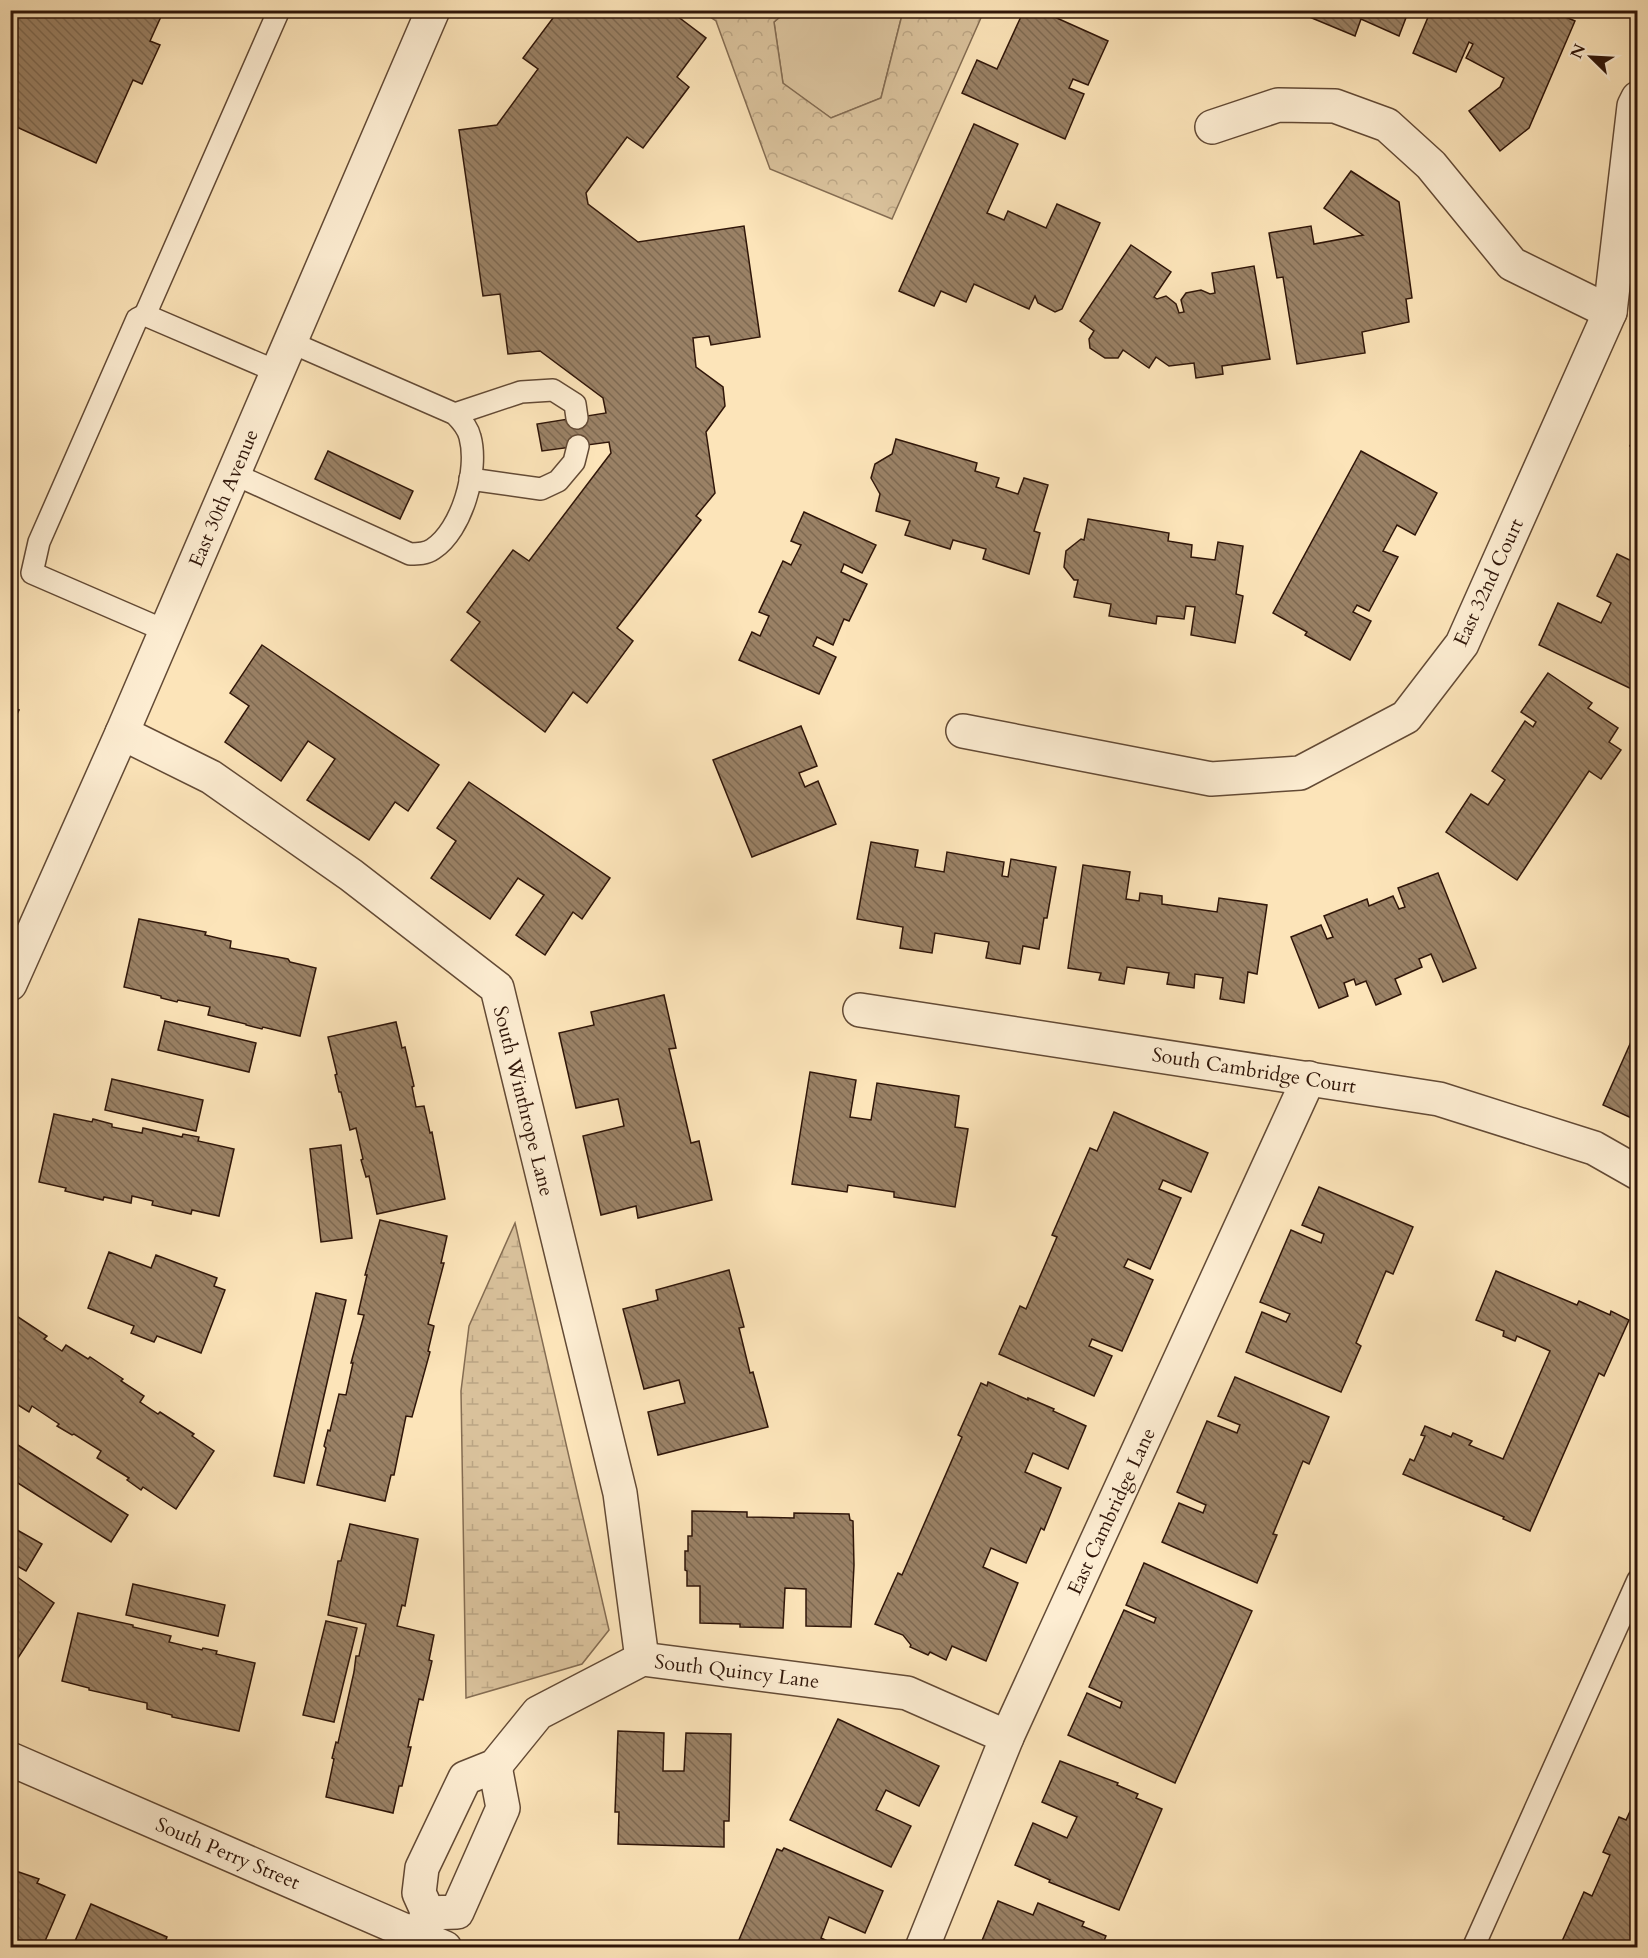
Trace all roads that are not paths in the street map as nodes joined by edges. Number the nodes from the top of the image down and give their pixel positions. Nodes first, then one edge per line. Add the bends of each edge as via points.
1 (279, 10) edge
2 (432, 10) edge
3 (1638, 98) edge
4 (1212, 127) dead end
5 (1610, 312) junction
6 (145, 315) junction
7 (290, 342) junction
8 (278, 372) junction
9 (455, 414) junction
10 (577, 418) dead end
11 (578, 446) dead end
12 (234, 474) junction
13 (470, 479) junction
14 (166, 631) junction
15 (963, 731) dead end
16 (122, 733) junction
17 (10, 984) edge
18 (860, 1010) dead end
19 (1309, 1078) junction
20 (1638, 1173) edge
21 (1638, 1580) edge
22 (642, 1659) junction
23 (1007, 1737) junction
24 (10, 1759) edge
25 (495, 1766) junction
26 (430, 1932) edge
27 (922, 1947) edge
28 (1473, 1947) edge

1 - 6 lane
2 - 7 street, East 30th Avenue
3 - 5 street, East 32nd Court
4 - 5 street via 1278,105 1335,106 1387,125 1431,165 1512,264
5 - 15 street, East 32nd Court via 1462,644 1406,717 1300,773 1210,779
6 - 8 lane
6 - 14 lane via 137,319 39,543 32,573
7 - 8 street, East 30th Avenue
7 - 9 lane
8 - 12 street, East 30th Avenue
9 - 10 lane via 521,392 553,390 574,404
9 - 13 lane via 471,438
11 - 13 lane via 574,462 558,481 541,489
12 - 13 lane via 410,554 432,550 444,539 464,506
12 - 14 street, East 30th Avenue
14 - 16 street, East 30th Avenue
16 - 17 street, East 30th Avenue
16 - 22 street, South Winthrope Lane via 211,777 351,875 497,988 620,1493
18 - 19 street, South Cambridge Court
19 - 20 street, South Cambridge Court via 1439,1099 1594,1148
19 - 23 street, East Cambridge Lane
21 - 28 lane
22 - 23 street, South Quincy Lane via 907,1693
22 - 25 street, South Quincy Lane via 538,1713
23 - 27 street, East Cambridge Lane
24 - 26 street, South Perry Street
25 - 26 street via 503,1809 457,1912
25 - 26 street, South Quincy Lane via 465,1778 422,1868 419,1893

